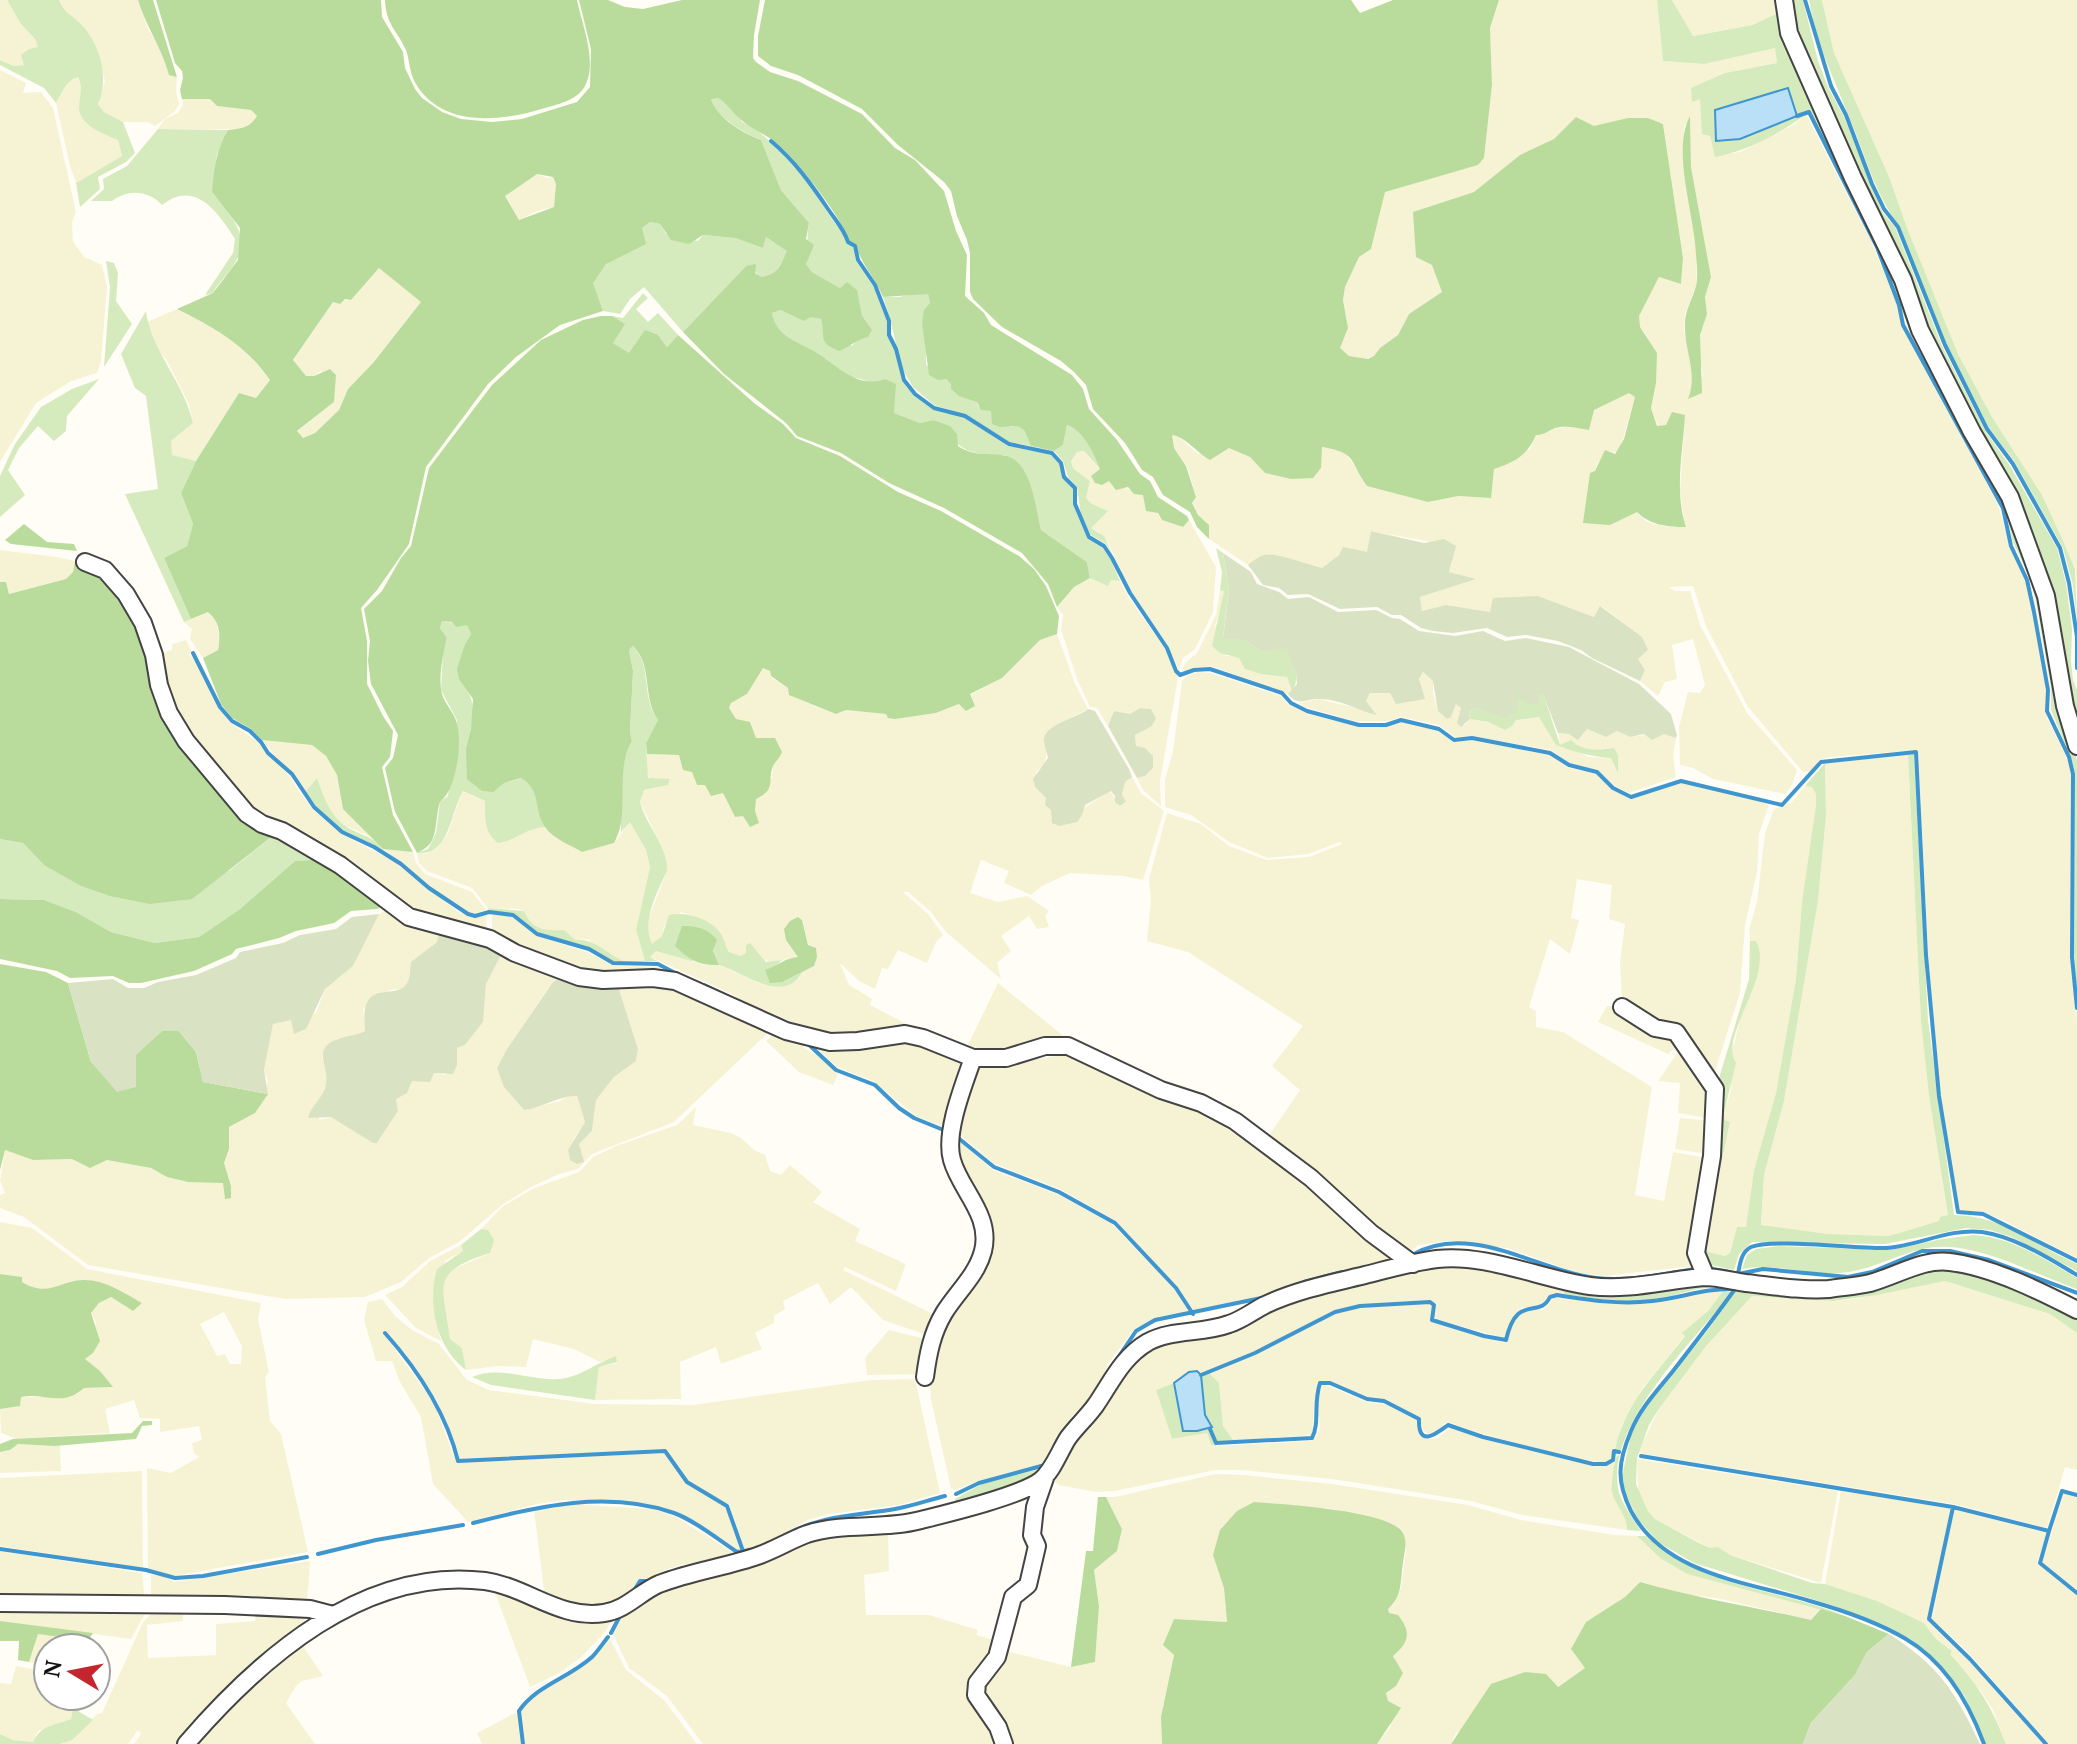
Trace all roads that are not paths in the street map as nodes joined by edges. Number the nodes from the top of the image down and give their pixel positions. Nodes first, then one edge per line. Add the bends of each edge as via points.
1 (1784, 0) edge
2 (85, 562) dead end
3 (2077, 746) edge
4 (1622, 1007) dead end
5 (973, 1058) junction
6 (1413, 1264) junction
7 (1706, 1277) junction
8 (2077, 1310) edge
9 (925, 1377) dead end
10 (1045, 1478) junction
11 (0, 1603) edge
12 (333, 1615) junction
13 (186, 1744) edge
14 (1004, 1744) edge

1 - 3 street via 1789,33 1903,280 1920,330 2010,497 2046,596
2 - 5 street via 105,570 126,594 147,634 169,713 247,814 340,865 409,917 490,939 579,977 675,981 804,1037 830,1042 905,1034
4 - 7 street via 1655,1028 1676,1032 1715,1089 1712,1156 1696,1253
5 - 6 street via 1006,1058 1045,1046 1068,1046 1201,1103 1269,1146
5 - 9 street via 952,1134 952,1159 978,1207 984,1248 977,1268 936,1329
6 - 7 street via 1478,1260 1557,1280 1625,1288
6 - 10 street via 1299,1292 1224,1326 1146,1343 1117,1370
7 - 8 street via 1822,1289 1867,1284 1946,1261 2020,1283
10 - 12 street via 917,1522 806,1535 763,1554 657,1585 603,1613 565,1611 507,1585 456,1579 402,1586
10 - 14 street via 1035,1507 1032,1535 1037,1546 1028,1585 1013,1597 997,1657 977,1683 976,1695
11 - 12 street via 225,1605
12 - 13 street via 259,1669

